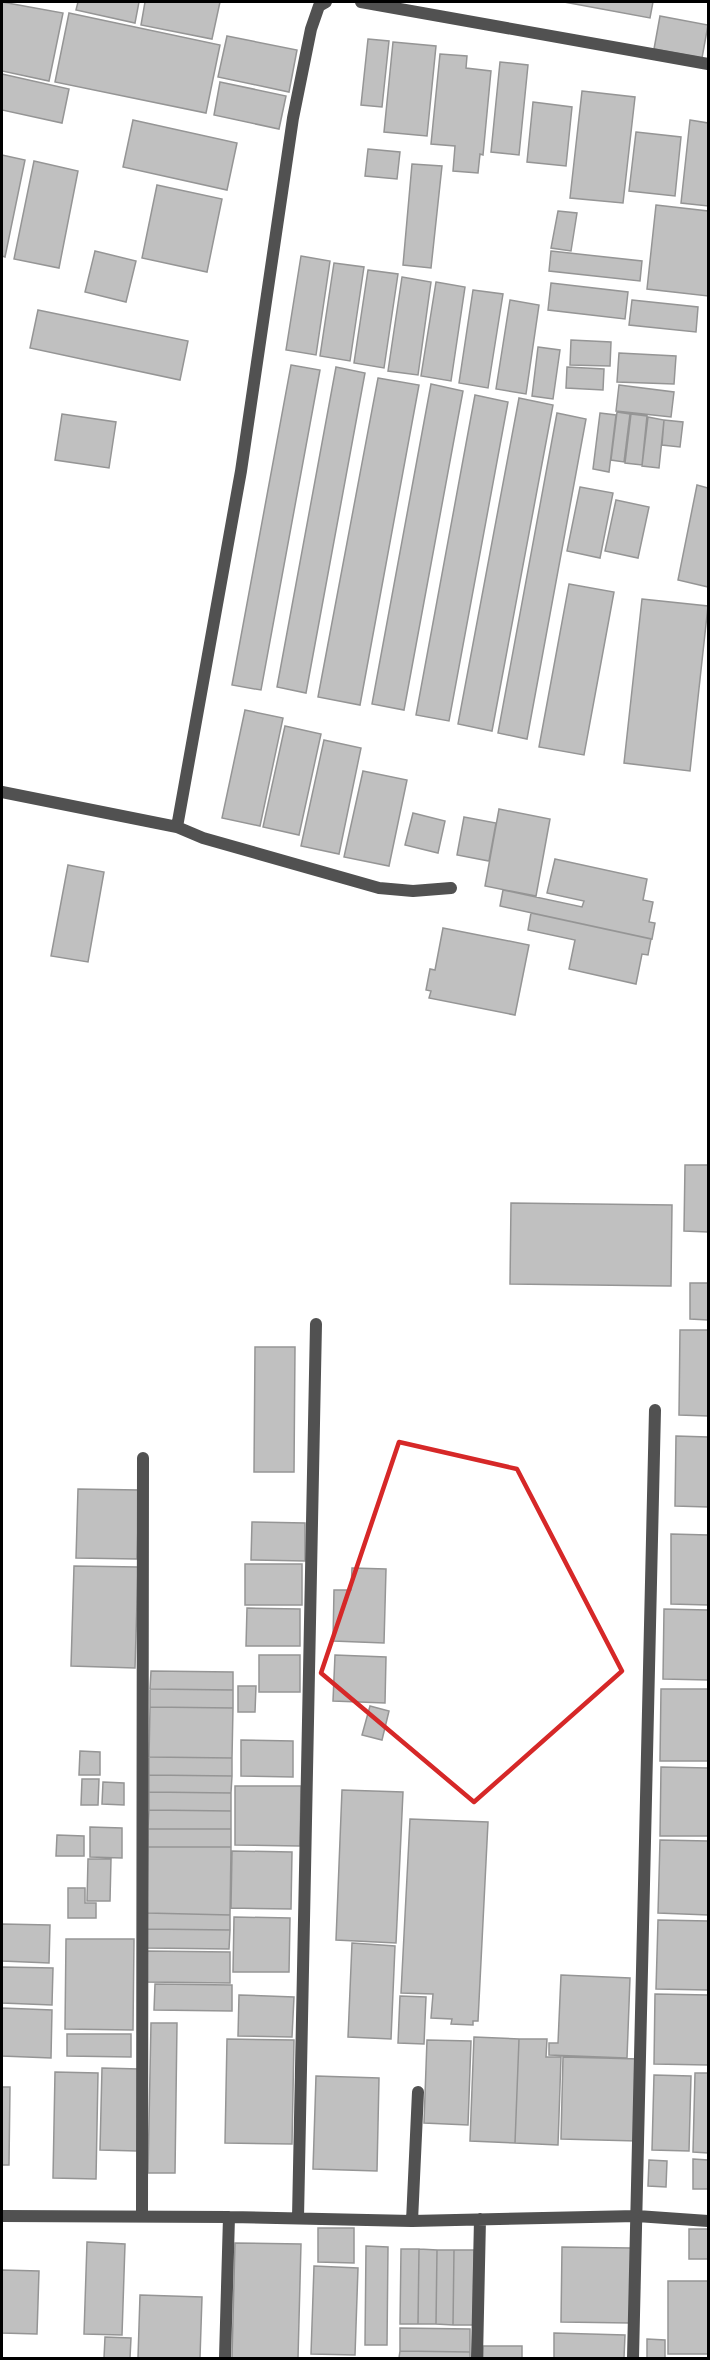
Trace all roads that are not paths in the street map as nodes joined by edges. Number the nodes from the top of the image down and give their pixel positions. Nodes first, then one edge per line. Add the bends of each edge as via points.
1 (326, 2) edge
2 (361, 2) edge
3 (708, 64) edge
4 (2, 792) edge
5 (177, 827) junction
6 (451, 888) dead end
7 (316, 1324) dead end
8 (655, 1410) dead end
9 (142, 1458) dead end
10 (418, 2092) dead end
11 (2, 2216) edge
12 (142, 2216) junction
13 (637, 2216) junction
14 (229, 2217) junction
15 (298, 2218) junction
16 (480, 2219) junction
17 (412, 2221) junction
18 (708, 2221) edge
19 (225, 2358) edge
20 (477, 2358) edge
21 (633, 2358) edge

1 - 5 street via 319,6 310,29 292,118 241,471
2 - 3 street
4 - 5 street
5 - 6 street via 203,838 379,888
7 - 15 street
8 - 13 street
9 - 12 street
10 - 17 street
11 - 12 street
12 - 14 street
13 - 16 street
13 - 18 street
13 - 21 street
14 - 15 street
14 - 19 street
15 - 17 street
16 - 17 street
16 - 20 street

